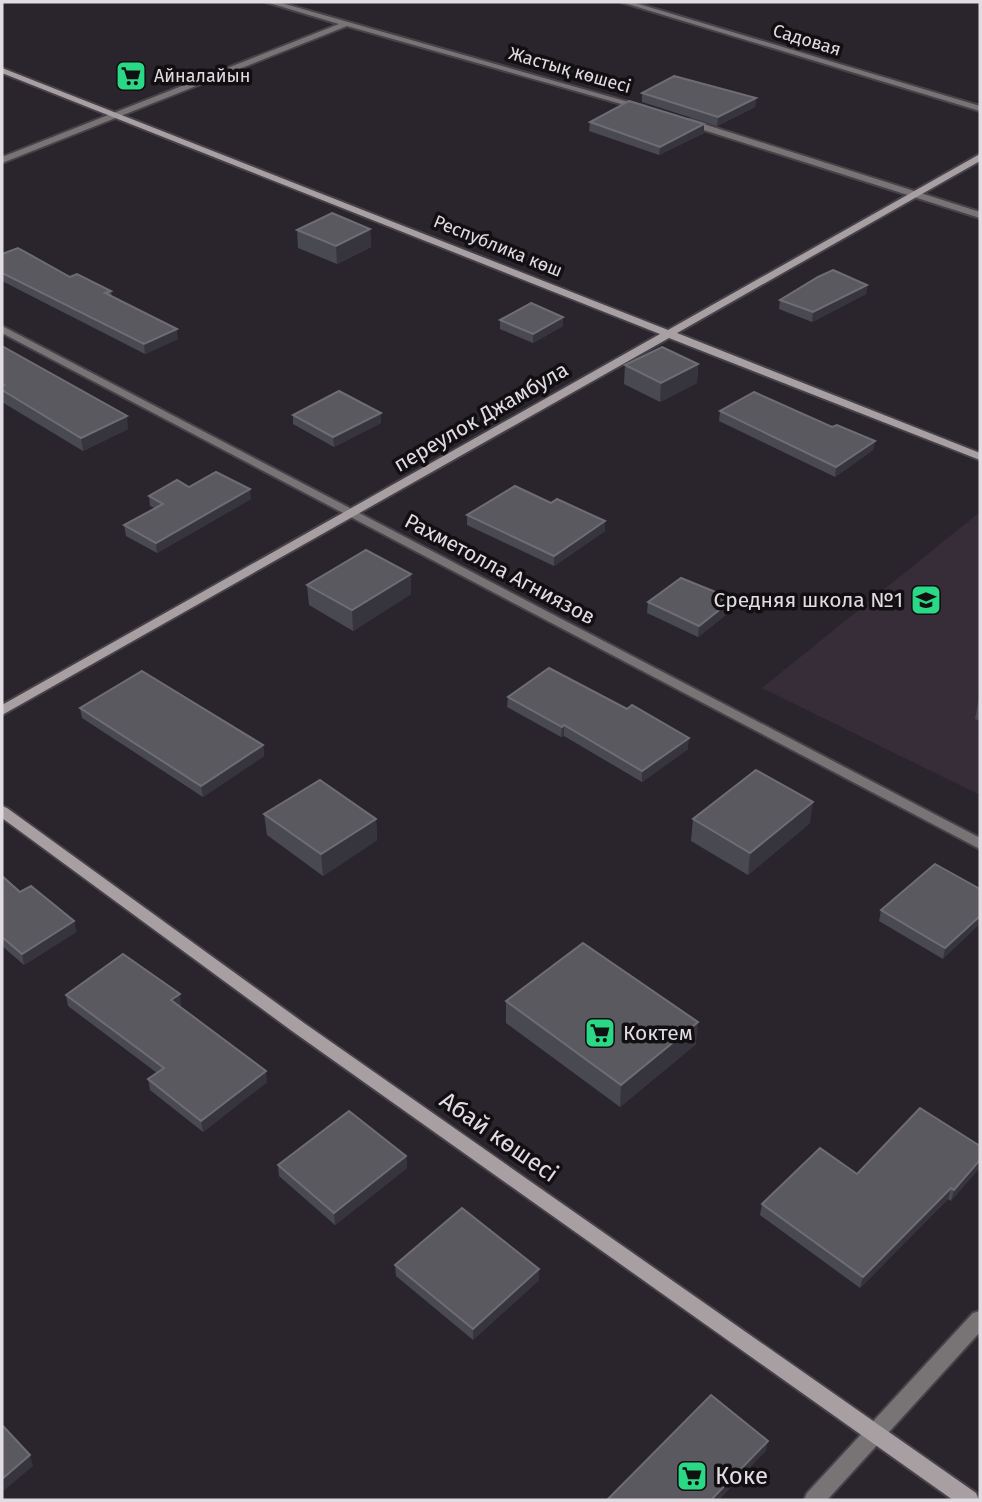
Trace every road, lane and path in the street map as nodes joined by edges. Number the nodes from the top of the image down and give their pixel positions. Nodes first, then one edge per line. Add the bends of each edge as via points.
1 (270, 2) edge
2 (625, 2) edge
3 (346, 24) junction
4 (2, 70) edge
5 (980, 109) edge
6 (651, 110) edge
7 (118, 114) junction
8 (677, 118) edge
9 (980, 157) edge
10 (2, 160) edge
11 (914, 194) junction
12 (980, 215) edge
13 (2, 329) edge
14 (668, 332) junction
15 (980, 457) edge
16 (352, 512) junction
17 (2, 711) edge
18 (2, 811) edge
19 (980, 844) edge
20 (980, 1318) edge
21 (874, 1433) junction
22 (814, 1500) edge
23 (969, 1500) edge

1 - 3 street, Жастық көшесі
2 - 5 street, Садовая
3 - 6 street, Жастық көшесі
3 - 7 street
4 - 7 main road, Республика көш
7 - 10 street
7 - 14 main road, Республика көш
8 - 11 street
9 - 11 main road, переулок Джамбула
11 - 12 street
11 - 14 main road, переулок Джамбула
13 - 16 street, Рахметолла Агниязов
14 - 15 main road, Республика көш
14 - 16 main road, переулок Джамбула
16 - 17 main road, переулок Джамбула
16 - 19 street, Рахметолла Агниязов
18 - 21 main road, Абай көшесі via 298,1027
20 - 21 street
21 - 22 street
21 - 23 main road, Абай көшесі

